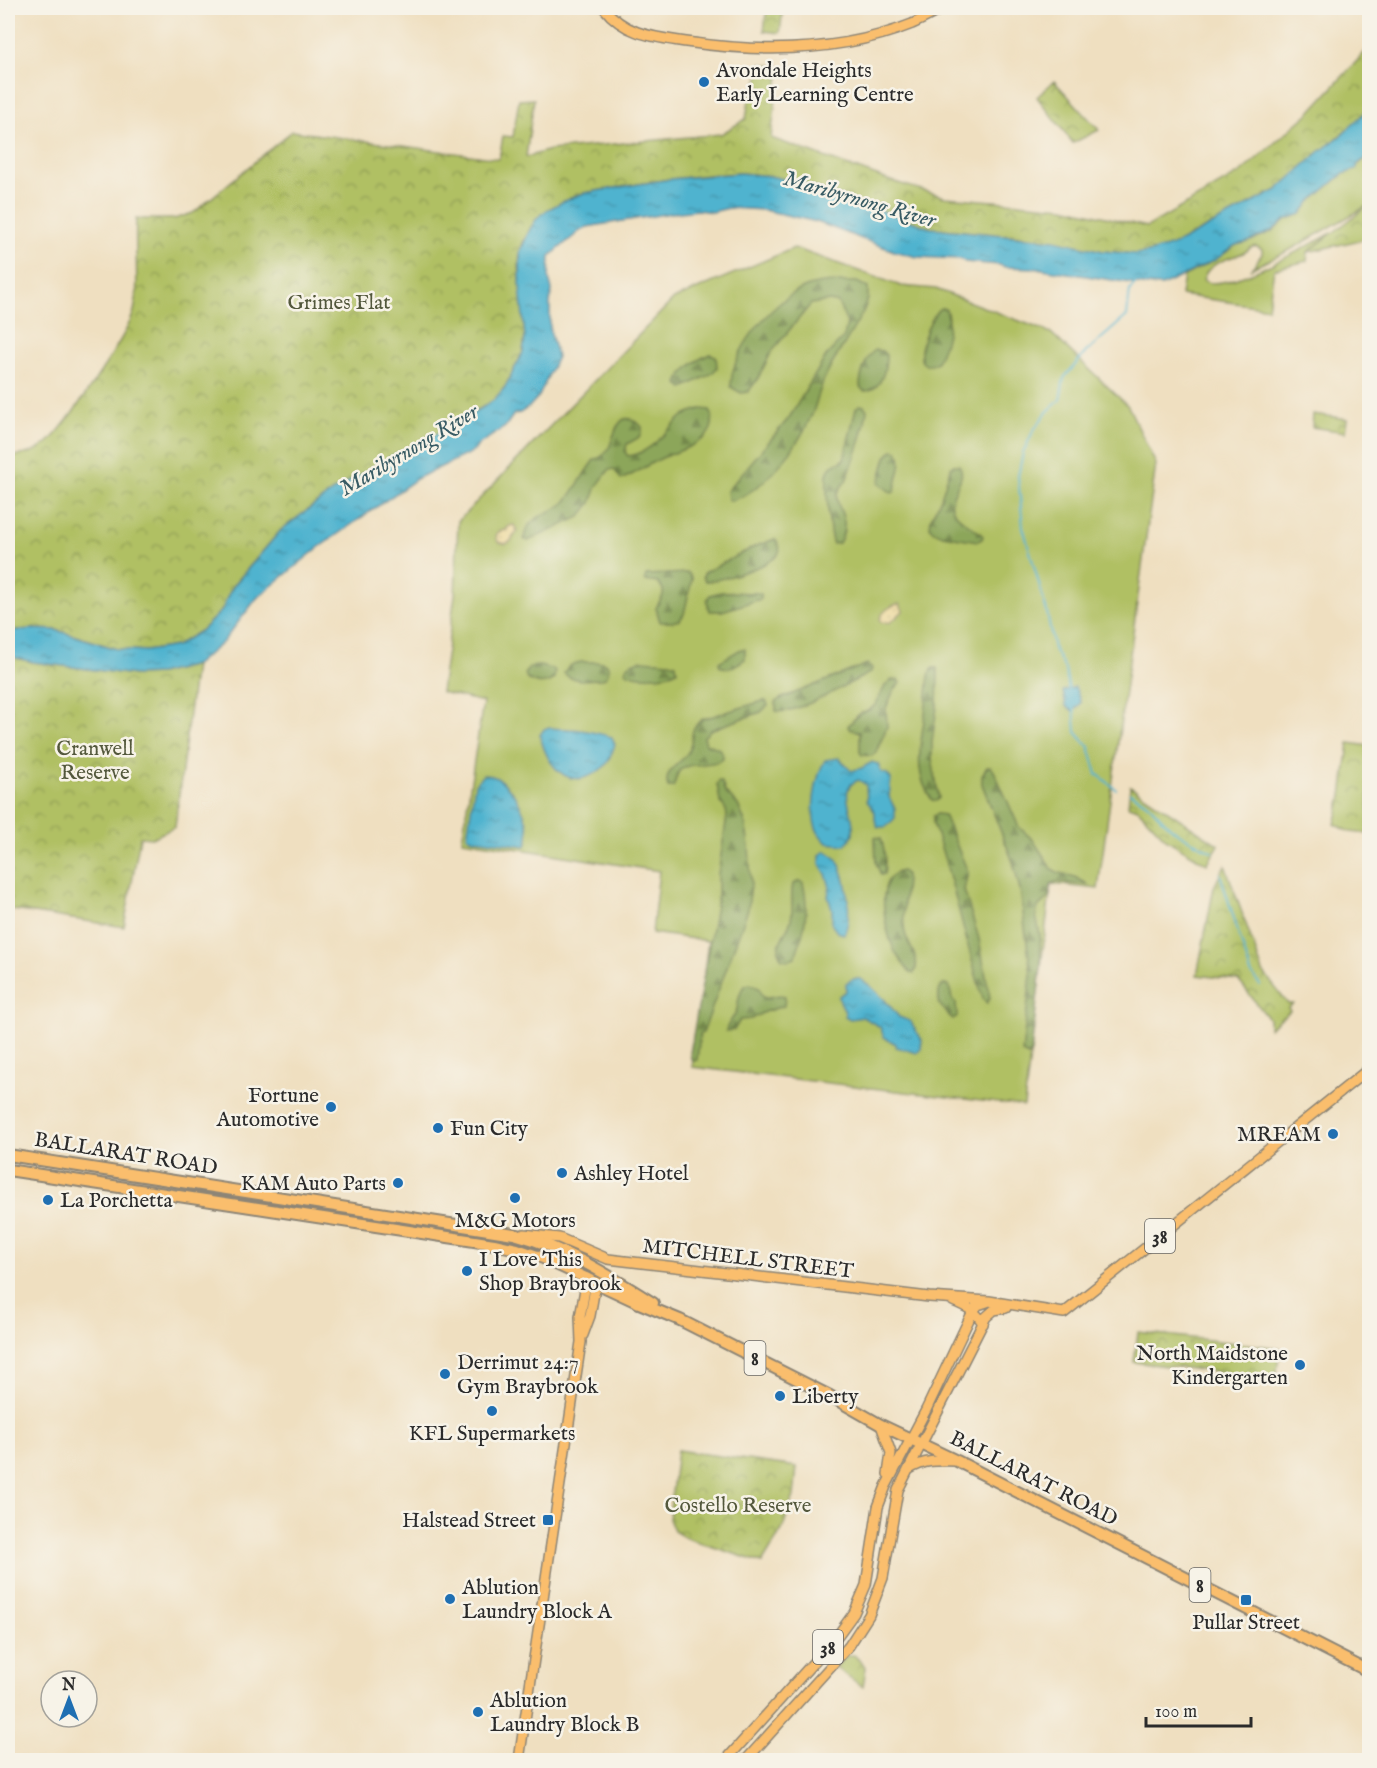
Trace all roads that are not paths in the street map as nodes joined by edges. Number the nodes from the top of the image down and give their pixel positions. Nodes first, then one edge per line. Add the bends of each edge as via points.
1 (604, 8) edge
2 (944, 8) edge
3 (1370, 1068) edge
4 (8, 1155) edge
5 (8, 1170) edge
6 (507, 1233) junction
7 (590, 1251) junction
8 (599, 1256) junction
9 (593, 1266) junction
10 (591, 1280) junction
11 (947, 1299) junction
12 (989, 1301) junction
13 (1036, 1310) junction
14 (973, 1311) junction
15 (680, 1320) junction
16 (983, 1324) junction
17 (881, 1425) junction
18 (911, 1439) junction
19 (922, 1444) junction
20 (957, 1461) junction
21 (907, 1471) junction
22 (886, 1486) junction
23 (862, 1596) junction
24 (875, 1602) junction
25 (838, 1635) junction
26 (849, 1646) junction
27 (1370, 1672) edge
28 (790, 1689) junction
29 (801, 1699) junction
30 (737, 1749) junction
31 (747, 1760) edge
32 (519, 1761) edge
33 (726, 1761) edge

1 - 2 main road via 626,27 645,36 770,50 857,39 911,24
3 - 13 main road, MITCHELL STREET / 38 via 1064,1313
4 - 6 highway, BALLARAT ROAD / 8
5 - 10 highway, BALLARAT ROAD / 8 via 501,1246 535,1255
6 - 7 main road, MITCHELL STREET via 556,1237
6 - 9 highway, BALLARAT ROAD / 8 via 555,1247
7 - 8 main road, MITCHELL STREET
7 - 9 main road
8 - 9 main road
8 - 11 main road, MITCHELL STREET
9 - 10 highway
9 - 15 highway, BALLARAT ROAD / 8
10 - 15 highway, BALLARAT ROAD / 8
10 - 32 main road via 590,1316 581,1342
11 - 12 main road, MITCHELL STREET
11 - 14 main road
12 - 13 main road, MITCHELL STREET / 38
12 - 14 main road
13 - 16 main road, MITCHELL STREET / 38 via 999,1308 990,1312
14 - 16 main road
14 - 18 main road, 38
15 - 17 highway, BALLARAT ROAD / 8
16 - 19 main road, 38
17 - 18 highway, BALLARAT ROAD / 8
17 - 22 main road via 891,1453
18 - 19 highway, BALLARAT ROAD / 8
18 - 22 main road, 38
19 - 20 highway, BALLARAT ROAD / 8
19 - 21 main road, 38
20 - 21 main road via 930,1460
20 - 27 highway, BALLARAT ROAD / 8
21 - 24 main road, 38 via 896,1498 883,1578
22 - 23 main road, 38 via 878,1507
23 - 24 main road
23 - 25 main road, 38
24 - 26 main road, 38
25 - 26 main road
25 - 28 main road, 38
26 - 29 main road, 38
28 - 29 main road
28 - 30 main road, 38
29 - 31 main road, 38
30 - 31 main road
30 - 33 main road, 38

